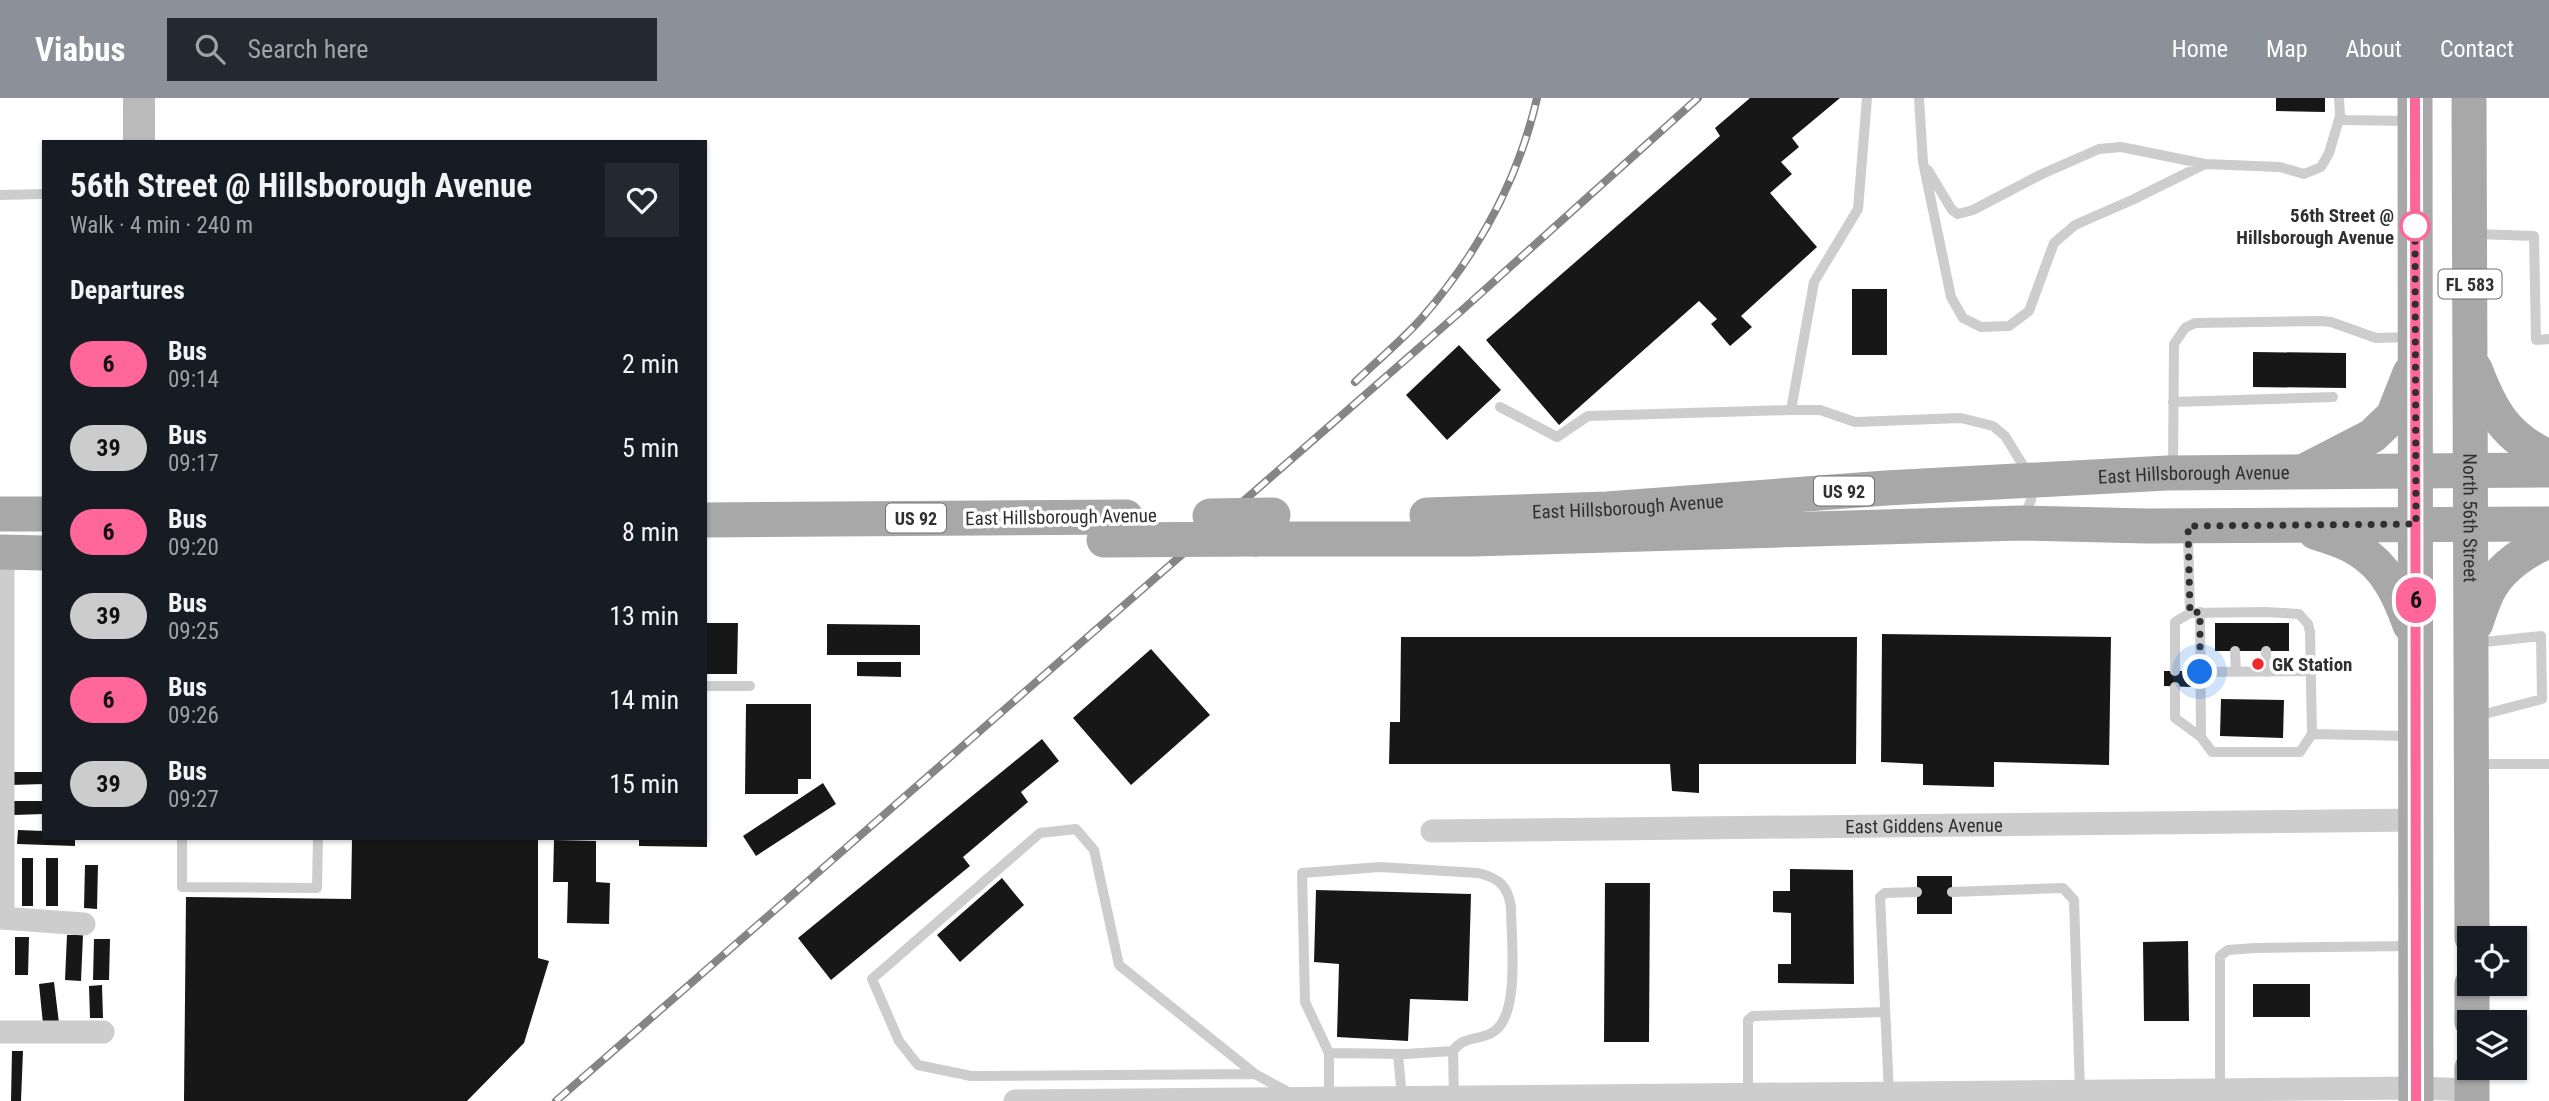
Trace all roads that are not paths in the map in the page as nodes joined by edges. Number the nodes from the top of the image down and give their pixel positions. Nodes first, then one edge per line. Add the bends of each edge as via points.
1 (139, 98) edge
2 (1867, 98) edge
3 (1919, 98) edge
4 (2339, 98) edge
5 (2469, 98) edge
6 (2415, 110) edge
7 (2340, 116) junction
8 (139, 140) edge
9 (1923, 162) junction
10 (2205, 164) junction
11 (42, 194) edge
12 (0, 195) edge
13 (2469, 233) junction
14 (2549, 339) edge
15 (2415, 349) junction
16 (2470, 355) junction
17 (2333, 397) dead end
18 (2173, 402) junction
19 (1500, 407) dead end
20 (1791, 410) junction
21 (2549, 457) edge
22 (2470, 470) junction
23 (2549, 470) edge
24 (2415, 471) junction
25 (2302, 472) junction
26 (2173, 473) junction
27 (2032, 480) junction
28 (0, 514) edge
29 (42, 514) edge
30 (707, 520) edge
31 (2020, 523) junction
32 (2416, 524) junction
33 (2549, 524) edge
34 (2299, 525) junction
35 (2472, 525) junction
36 (2188, 526) junction
37 (1264, 527) junction
38 (1115, 528) junction
39 (2549, 541) edge
40 (707, 543) edge
41 (1, 552) edge
42 (42, 553) edge
43 (2195, 613) junction
44 (2546, 632) edge
45 (2472, 638) junction
46 (2416, 645) junction
47 (2235, 651) dead end
48 (2266, 651) dead end
49 (2175, 671) dead end
50 (2311, 671) junction
51 (2200, 672) junction
52 (2236, 672) junction
53 (2267, 672) junction
54 (707, 686) edge
55 (750, 686) dead end
56 (2175, 687) dead end
57 (2472, 718) junction
58 (2312, 734) junction
59 (2417, 736) junction
60 (2201, 737) junction
61 (2472, 764) junction
62 (2549, 764) edge
63 (2417, 820) junction
64 (1432, 831) dead end
65 (182, 840) edge
66 (318, 840) edge
67 (1917, 892) dead end
68 (1952, 892) dead end
69 (1, 918) edge
70 (84, 924) dead end
71 (2472, 926) edge
72 (2417, 946) junction
73 (1885, 1012) junction
74 (0, 1032) edge
75 (103, 1032) dead end
76 (1453, 1051) junction
77 (1329, 1053) junction
78 (1398, 1054) junction
79 (1255, 1074) junction
80 (2472, 1086) edge
81 (2221, 1090) junction
82 (2080, 1092) junction
83 (1889, 1094) junction
84 (2416, 1094) edge
85 (1748, 1095) junction
86 (2296, 1095) edge
87 (2347, 1095) edge
88 (1329, 1096) junction
89 (1454, 1096) junction
90 (2115, 1096) edge
91 (1960, 1097) edge
92 (1297, 1099) edge
93 (1403, 1099) edge
94 (1164, 1100) edge
95 (1014, 1101) edge

1 - 8 street
2 - 20 lane via 1858,209 1814,282
3 - 9 lane
4 - 7 lane
5 - 13 main road, North 56th Street / FL 583
6 - 7 lane via 2344,120
6 - 15 main road, FL 583
7 - 10 lane via 2321,167 2304,174 2280,167
9 - 10 lane via 1958,214 2099,149 2121,147
9 - 10 lane via 1951,297 1964,318 1981,327 2009,326 2029,311 2054,243 2075,225
11 - 12 lane
13 - 14 lane via 2534,236 2536,340
13 - 16 main road, North 56th Street / FL 583
15 - 18 lane via 2331,322 2195,323 2185,328 2174,344
15 - 24 main road, FL 583
15 - 25 main road via 2393,416 2372,436
16 - 21 main road via 2489,405 2508,429
16 - 22 main road, North 56th Street / FL 583
17 - 18 lane
18 - 26 lane
19 - 20 lane via 1556,438 1588,416
20 - 27 lane via 1820,411 1855,422 1961,418 1993,426 2005,436
22 - 23 main road, East Hillsborough Avenue / US 92
22 - 24 main road, East Hillsborough Avenue / US 92
22 - 35 main road, North 56th Street / FL 583
24 - 25 main road, East Hillsborough Avenue / US 92
24 - 32 main road, FL 583
25 - 26 main road, East Hillsborough Avenue / US 92
26 - 27 main road, East Hillsborough Avenue / US 92
27 - 31 lane via 2031,500
27 - 37 main road, East Hillsborough Avenue / US 92
28 - 29 main road
30 - 38 main road, East Hillsborough Avenue / US 92
31 - 36 main road, East Hillsborough Avenue / US 92
31 - 37 main road, East Hillsborough Avenue / US 92 via 1472,539
32 - 34 main road, East Hillsborough Avenue / US 92
32 - 35 main road, East Hillsborough Avenue / US 92
32 - 46 main road, FL 583
33 - 35 main road, East Hillsborough Avenue / US 92
34 - 36 main road, East Hillsborough Avenue / US 92
34 - 46 main road via 2357,549 2384,570 2400,596
35 - 45 main road, North 56th Street / FL 583
36 - 43 lane
37 - 38 main road, East Hillsborough Avenue / US 92, bridge
38 - 40 main road, East Hillsborough Avenue / US 92
39 - 45 main road via 2511,564 2491,586
41 - 42 main road
41 - 69 street
43 - 49 lane via 2175,622
43 - 50 lane via 2266,617 2291,612 2304,618 2310,632
43 - 51 lane
44 - 45 lane
44 - 57 lane via 2542,699
45 - 57 main road, North 56th Street / FL 583
46 - 59 main road, FL 583
47 - 52 lane
48 - 53 lane
50 - 53 lane
50 - 58 lane
51 - 52 lane
51 - 60 lane
52 - 53 lane
54 - 55 lane
56 - 60 lane via 2175,718
57 - 61 main road, North 56th Street / FL 583
58 - 59 lane
58 - 60 lane via 2300,752 2212,751
59 - 63 main road, FL 583
61 - 62 lane
61 - 71 main road, North 56th Street / FL 583
63 - 64 street, East Giddens Avenue
63 - 72 main road, FL 583
65 - 66 lane via 182,887 317,888
67 - 73 lane via 1880,897
68 - 82 lane via 2063,887 2074,900
69 - 70 street
72 - 81 lane via 2228,950 2220,956
72 - 84 main road, FL 583
73 - 83 lane
73 - 85 lane via 1752,1016 1748,1020
74 - 75 street
76 - 77 lane via 1461,1041 1497,1030 1510,1007 1511,907 1503,883 1478,873 1355,868 1302,873 1305,1002
76 - 78 lane
76 - 89 lane
77 - 78 lane
77 - 88 lane
78 - 93 lane
79 - 79 lane via 1119,965 1094,850 1076,829 1040,833 872,979 899,1041 918,1065 971,1076
79 - 92 lane
80 - 84 street
81 - 86 street
81 - 90 street
82 - 90 street
82 - 91 street
83 - 85 street
83 - 91 street
84 - 87 street
85 - 89 street
86 - 87 street
88 - 92 street
88 - 93 street
89 - 93 street
92 - 94 street
94 - 95 street

